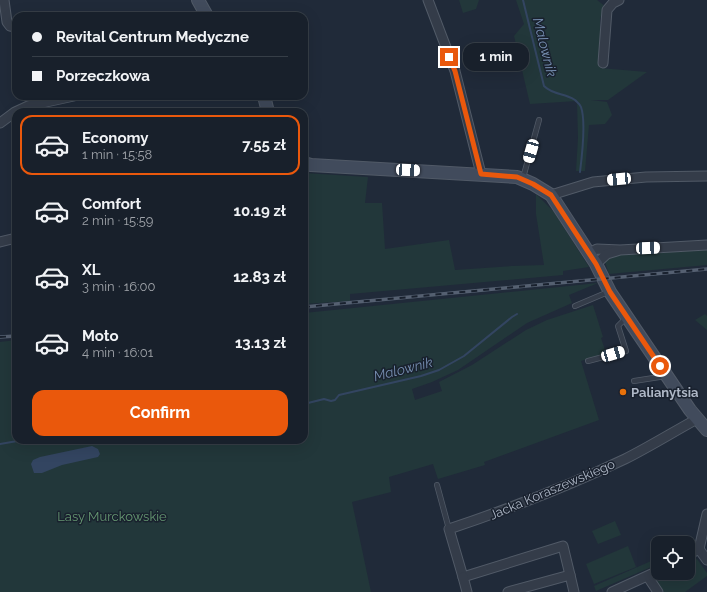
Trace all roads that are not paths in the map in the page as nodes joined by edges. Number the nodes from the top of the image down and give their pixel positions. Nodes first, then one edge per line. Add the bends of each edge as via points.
1 (4, 0) edge
2 (198, 0) edge
3 (428, 0) edge
4 (619, 0) edge
5 (205, 12) edge
6 (12, 26) edge
7 (602, 63) dead end
8 (56, 100) edge
9 (24, 108) edge
10 (12, 114) edge
11 (538, 120) dead end
12 (0, 123) edge
13 (308, 164) edge
14 (481, 174) junction
15 (707, 176) edge
16 (523, 180) junction
17 (551, 195) junction
18 (12, 239) edge
19 (0, 242) edge
20 (707, 245) edge
21 (620, 250) junction
22 (589, 253) junction
23 (596, 264) junction
24 (610, 292) junction
25 (575, 306) dead end
26 (627, 318) junction
27 (588, 361) dead end
28 (667, 376) junction
29 (634, 381) dead end
30 (697, 419) junction
31 (707, 430) edge
32 (437, 485) dead end
33 (707, 514) edge
34 (449, 528) junction
35 (700, 549) junction
36 (695, 552) edge
37 (707, 560) edge
38 (570, 575) junction
39 (651, 575) edge
40 (463, 577) junction
41 (648, 577) junction
42 (623, 590) edge
43 (467, 592) edge
44 (508, 592) edge
45 (574, 592) edge
46 (612, 592) edge
47 (658, 592) edge

1 - 6 street via 7,22
2 - 5 street
3 - 14 street via 455,71
4 - 7 street via 608,10
8 - 9 street
10 - 12 street
11 - 16 lane
13 - 14 street
14 - 16 street via 517,177
15 - 17 street via 646,177 593,182
16 - 17 street
17 - 22 street
18 - 19 street
20 - 21 street
21 - 22 street via 597,249
21 - 23 street via 607,254
22 - 23 street
23 - 24 street
24 - 25 lane
24 - 26 street
26 - 27 lane via 618,326 626,350
26 - 28 street
28 - 29 lane
28 - 30 street
30 - 31 street
30 - 34 street, Jacka Koraszewskiego via 589,475 500,512
32 - 34 lane
33 - 35 street
34 - 40 street
35 - 36 street
35 - 37 street
38 - 40 street via 563,546
38 - 44 street
38 - 45 street
39 - 41 street
40 - 43 street
41 - 42 street
41 - 47 street
42 - 46 street

